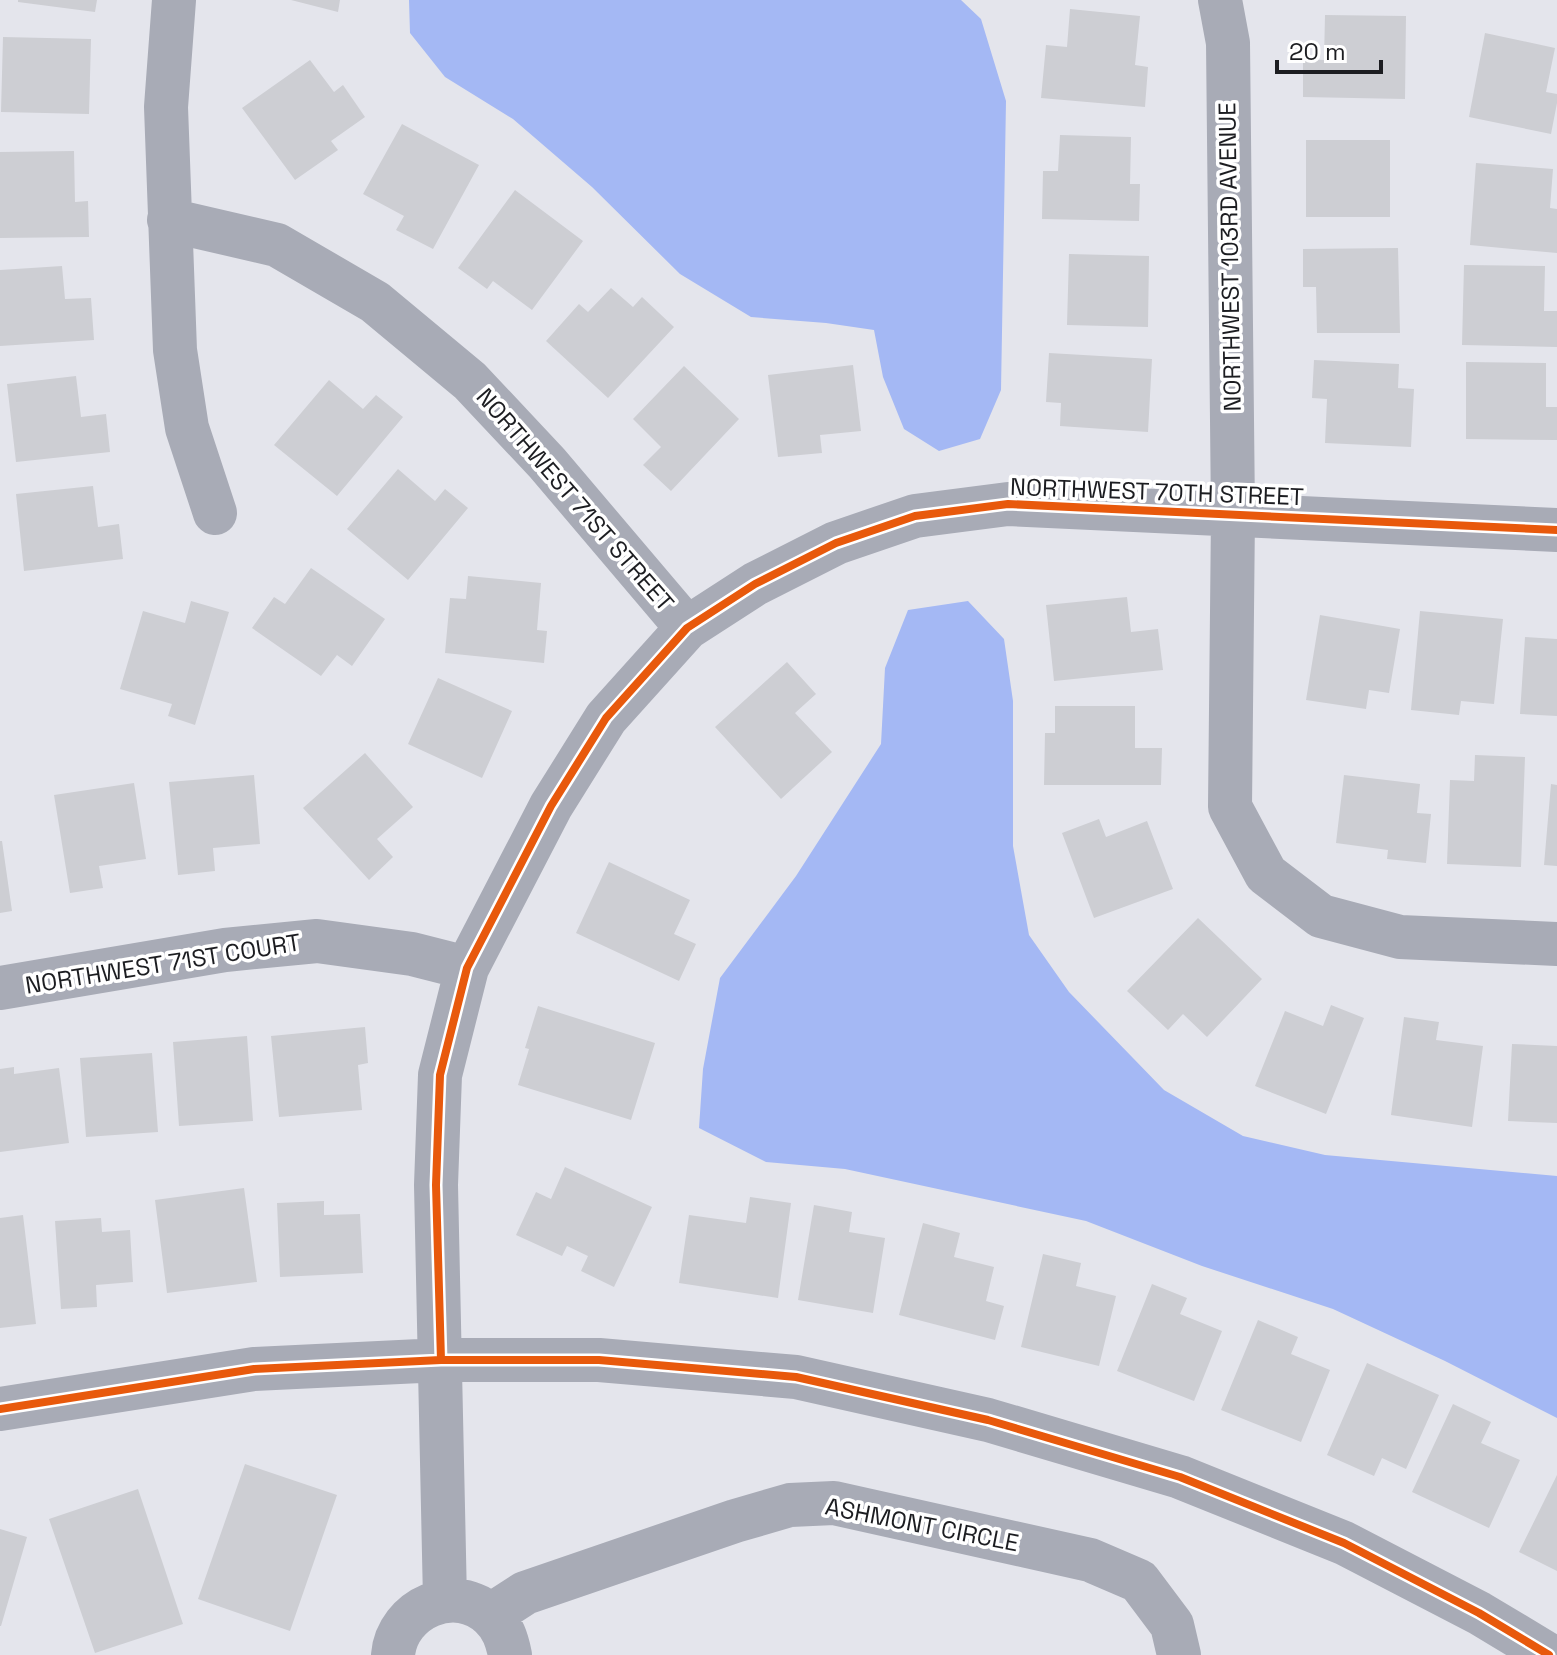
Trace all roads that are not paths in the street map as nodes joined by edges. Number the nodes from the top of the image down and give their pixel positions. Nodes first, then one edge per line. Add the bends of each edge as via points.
1 (174, 0) edge
2 (1220, 0) edge
3 (169, 220) junction
4 (215, 513) dead end
5 (1233, 514) junction
6 (1557, 530) edge
7 (687, 628) junction
8 (1557, 944) edge
9 (467, 968) junction
10 (0, 988) edge
11 (441, 1360) junction
12 (0, 1409) edge
13 (445, 1600) junction
14 (491, 1615) junction
15 (393, 1655) edge
16 (510, 1655) edge
17 (1179, 1655) edge
18 (1549, 1655) edge

1 - 3 street via 166,107
2 - 5 street, NORTHWEST 103RD AVENUE via 1228,43
3 - 4 street via 182,397
3 - 7 street, NORTHWEST 71ST STREET via 277,245 375,302 470,381
5 - 6 street, NORTHWEST 70TH STREET
5 - 7 street, NORTHWEST 70TH STREET via 1008,504 915,516 836,543 755,584
5 - 8 street, NORTHWEST 103RD AVENUE via 1230,807 1266,874 1321,916 1400,937
7 - 9 street, NORTHWEST 70TH STREET via 606,718 551,806
9 - 10 street, NORTHWEST 71ST COURT via 412,954 317,941 225,950
9 - 11 street, NORTHWEST 70TH STREET via 440,1075 436,1185
11 - 12 street via 254,1369
11 - 13 street
11 - 18 street via 599,1360 796,1377 988,1420 1180,1477 1344,1543
13 - 14 street via 462,1601
13 - 15 street via 410,1617 398,1632
14 - 16 street via 505,1633
14 - 17 street, ASHMONT CIRCLE via 525,1593 735,1521 790,1505 834,1503 1090,1560 1139,1581 1172,1625

